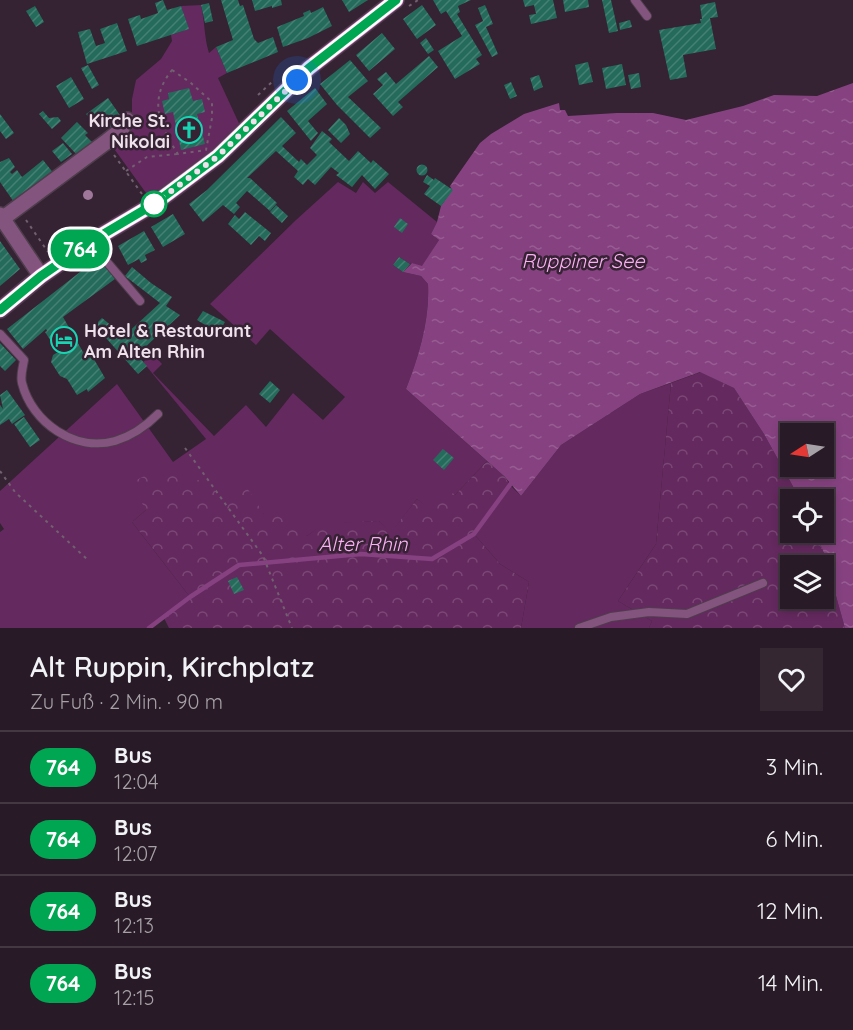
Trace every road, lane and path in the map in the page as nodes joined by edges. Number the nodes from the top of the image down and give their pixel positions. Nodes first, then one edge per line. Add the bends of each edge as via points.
1 (396, 0) edge
2 (635, 0) edge
3 (647, 15) dead end
4 (279, 75) dead end
5 (256, 97) dead end
6 (127, 120) dead end
7 (106, 142) junction
8 (207, 149) junction
9 (178, 154) junction
10 (196, 157) dead end
11 (126, 171) junction
12 (151, 206) junction
13 (17, 208) junction
14 (1, 217) edge
15 (90, 242) junction
16 (53, 253) dead end
17 (41, 276) junction
18 (140, 301) dead end
19 (0, 310) edge
20 (0, 333) edge
21 (159, 414) dead end
22 (185, 448) dead end
23 (0, 471) edge
24 (89, 561) dead end
25 (763, 583) dead end
26 (292, 628) edge
27 (579, 628) edge

1 - 12 main road via 309,68 218,156
2 - 3 lane
4 - 5 path
6 - 7 street
7 - 11 path
7 - 13 street
8 - 9 path
8 - 9 path via 212,102 172,70 160,87 159,111
8 - 10 path
9 - 11 path via 147,157
11 - 12 path
12 - 15 main road
13 - 14 street
13 - 16 path via 50,255
14 - 17 street
15 - 17 main road
15 - 18 lane
17 - 19 main road
20 - 21 lane via 24,360 21,381 28,400 51,428 69,438 83,443 114,442 144,428
22 - 26 path via 263,556
23 - 24 path via 15,492
25 - 27 lane via 687,614 649,612 611,617

